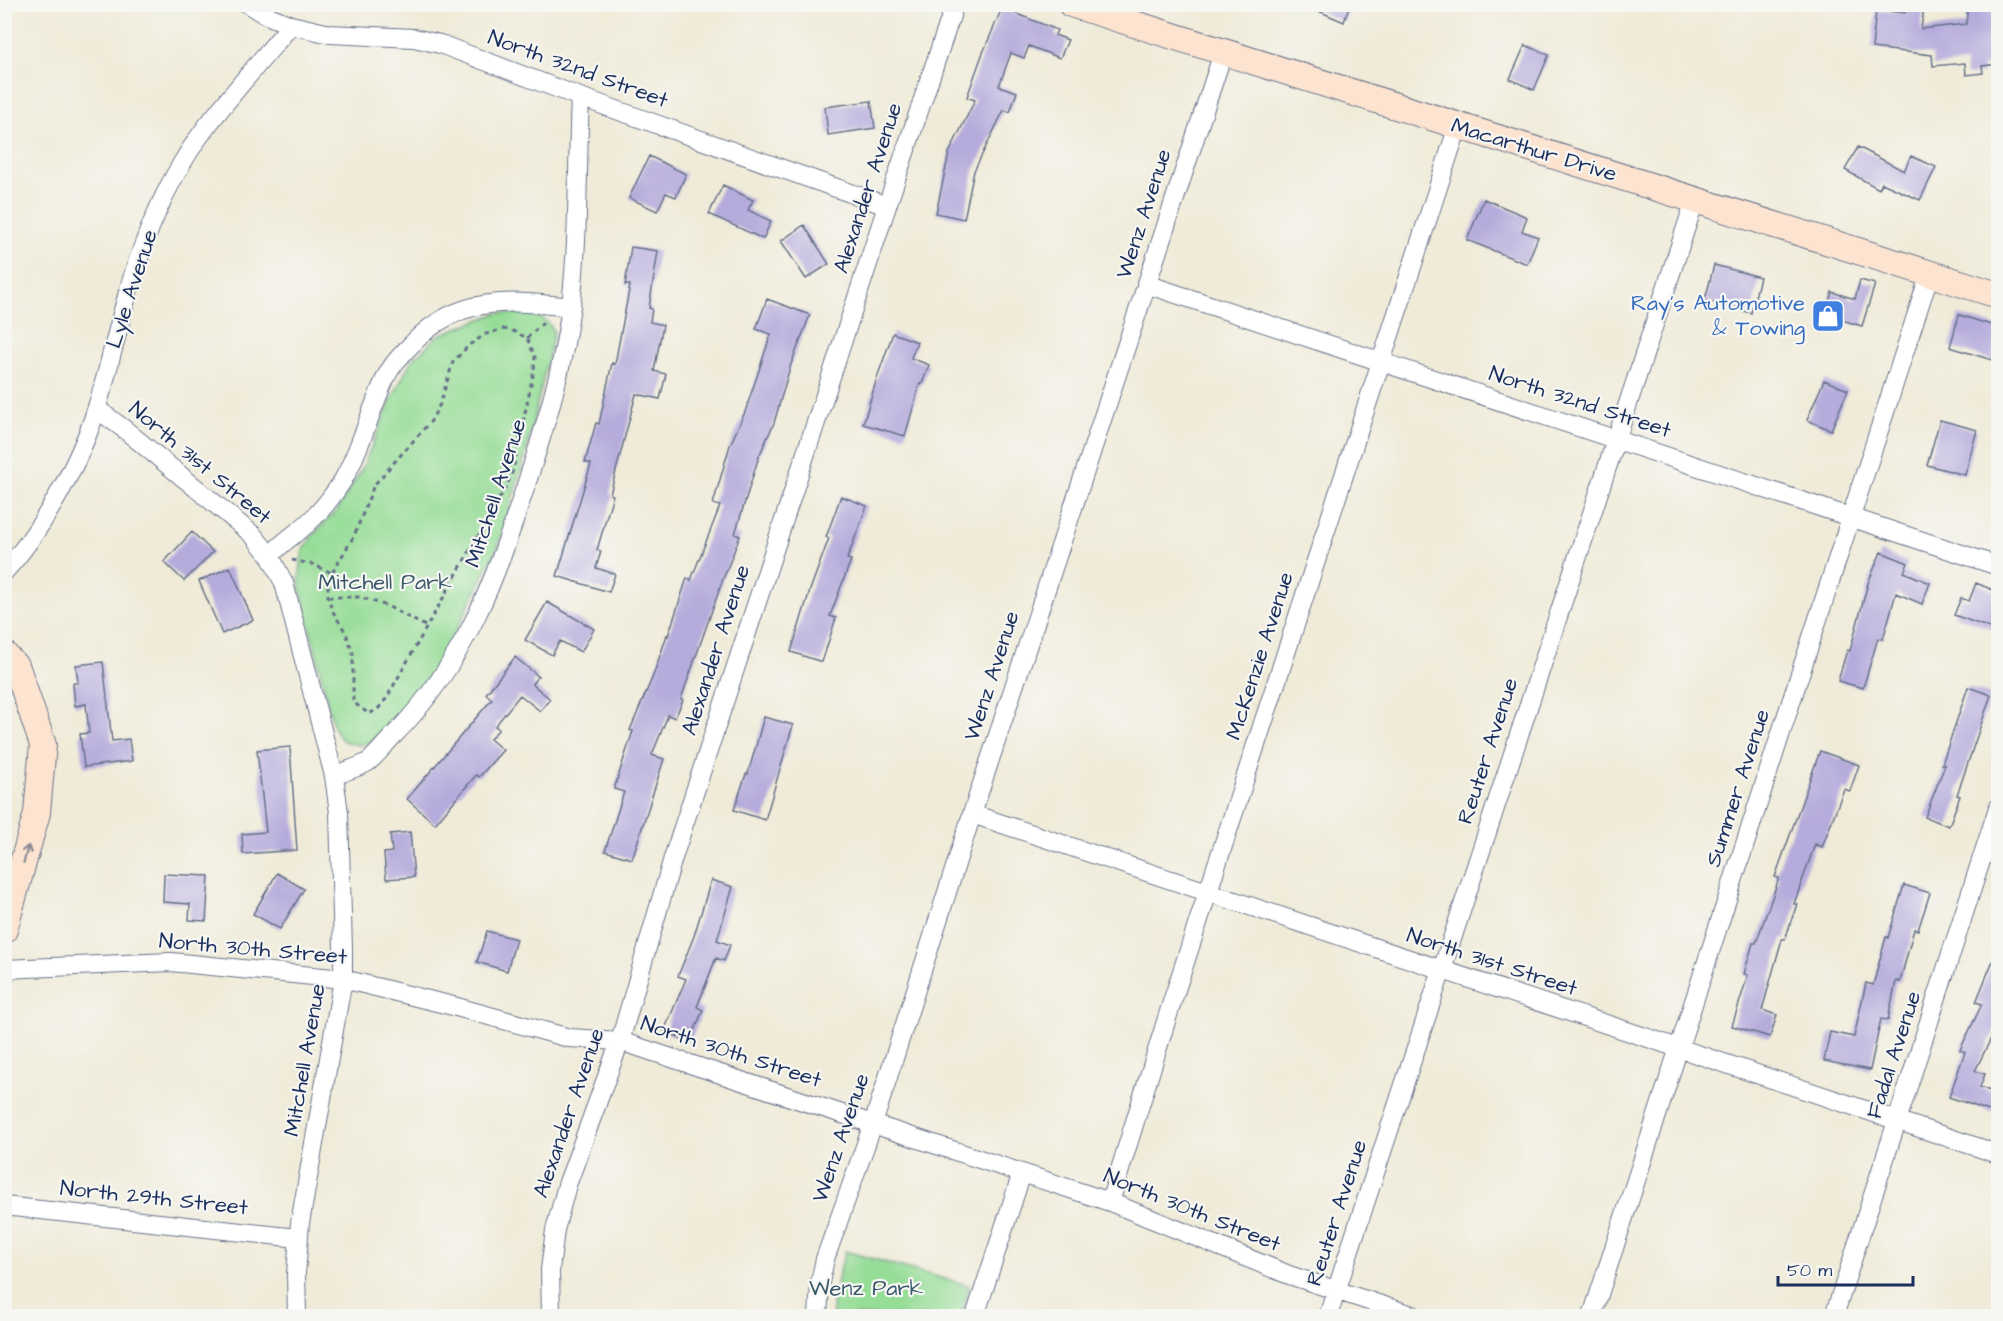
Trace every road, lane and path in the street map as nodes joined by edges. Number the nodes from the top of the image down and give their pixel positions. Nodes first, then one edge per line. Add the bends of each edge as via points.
1 (248, 4) edge
2 (955, 4) edge
3 (1071, 4) edge
4 (291, 25) junction
5 (1223, 52) junction
6 (580, 97) junction
7 (1458, 126) junction
8 (1695, 200) junction
9 (887, 206) junction
10 (1930, 273) junction
11 (1146, 284) junction
12 (1998, 295) edge
13 (571, 307) junction
14 (1382, 362) junction
15 (97, 409) junction
16 (1616, 440) junction
17 (1851, 517) junction
18 (270, 555) junction
19 (1998, 566) edge
20 (4, 572) edge
21 (332, 573) junction
22 (328, 597) junction
23 (427, 627) junction
24 (4, 654) edge
25 (334, 776) junction
26 (1998, 808) edge
27 (972, 814) junction
28 (1208, 894) junction
29 (4, 930) edge
30 (4, 969) edge
31 (1441, 971) junction
32 (343, 979) junction
33 (620, 1041) junction
34 (1679, 1048) junction
35 (1898, 1121) junction
36 (873, 1124) junction
37 (1998, 1154) edge
38 (1022, 1173) junction
39 (1110, 1202) junction
40 (4, 1206) edge
41 (298, 1238) junction
42 (1337, 1290) junction
43 (297, 1317) edge
44 (551, 1317) edge
45 (819, 1317) edge
46 (975, 1317) edge
47 (1328, 1317) edge
48 (1415, 1317) edge
49 (1592, 1317) edge
50 (1834, 1317) edge

1 - 4 street, North 32nd Street
2 - 9 street, Alexander Avenue
3 - 5 main road, Macarthur Drive
4 - 6 street, North 32nd Street via 344,36 396,36 440,44
4 - 15 street, Lyle Avenue via 206,128 164,199 130,282
5 - 7 main road, Macarthur Drive
5 - 11 street, Wenz Avenue
6 - 9 street, North 32nd Street
6 - 13 street, Mitchell Avenue via 577,241
7 - 8 main road, Macarthur Drive
7 - 14 street, McKenzie Avenue
8 - 10 main road, Macarthur Drive
8 - 16 street, Reuter Avenue
9 - 33 street, Alexander Avenue via 673,858
10 - 12 main road, Macarthur Drive
10 - 17 street, Summer Avenue
11 - 14 street, North 32nd Street
11 - 27 street, Wenz Avenue
13 - 18 street via 504,302 480,305 443,319 422,333 387,375 358,451 329,501
13 - 25 street, Mitchell Avenue via 539,446 503,555 473,625 407,722 367,763
14 - 16 street, North 32nd Street
14 - 28 street, McKenzie Avenue
15 - 18 street, North 31st Street via 253,536
15 - 20 street, Lyle Avenue via 65,482 42,522
16 - 17 street, North 32nd Street
16 - 31 street, Reuter Avenue
17 - 19 street, North 32nd Street
17 - 34 street, Summer Avenue
18 - 21 path via 312,564
18 - 25 street, Mitchell Avenue via 284,583
21 - 22 path
21 - 23 path via 354,536 374,485 431,421 453,362 486,334 503,329 526,338 534,357 534,370 513,470
22 - 23 path via 360,597
22 - 23 path via 353,653 353,702 369,714 386,699
29 -> 24 main road via 37,813 43,745 17,668
25 - 32 street, Mitchell Avenue via 342,864
26 - 35 street, Fadal Avenue
27 - 28 street, North 31st Street
27 - 36 street, Wenz Avenue
28 - 31 street, North 31st Street
28 - 39 street, McKenzie Avenue
30 - 32 street, North 30th Street via 171,962
31 - 34 street, North 31st Street
31 - 42 street, Reuter Avenue
32 - 33 street, North 30th Street via 569,1038
32 - 41 street, Mitchell Avenue
33 - 36 street, North 30th Street
33 - 44 street, Alexander Avenue via 567,1185 555,1230 550,1270
34 - 35 street, North 31st Street
34 - 49 street, Summer Avenue
35 - 37 street, North 31st Street
35 - 50 street, Fadal Avenue
36 - 38 street, North 30th Street
36 - 45 street, Wenz Avenue via 825,1259
38 - 39 street, North 30th Street
38 - 46 street
39 - 42 street, North 30th Street via 1289,1275
40 - 41 street, North 29th Street
41 - 43 street, Mitchell Avenue
42 - 47 street, Reuter Avenue
42 - 48 street, North 30th Street

